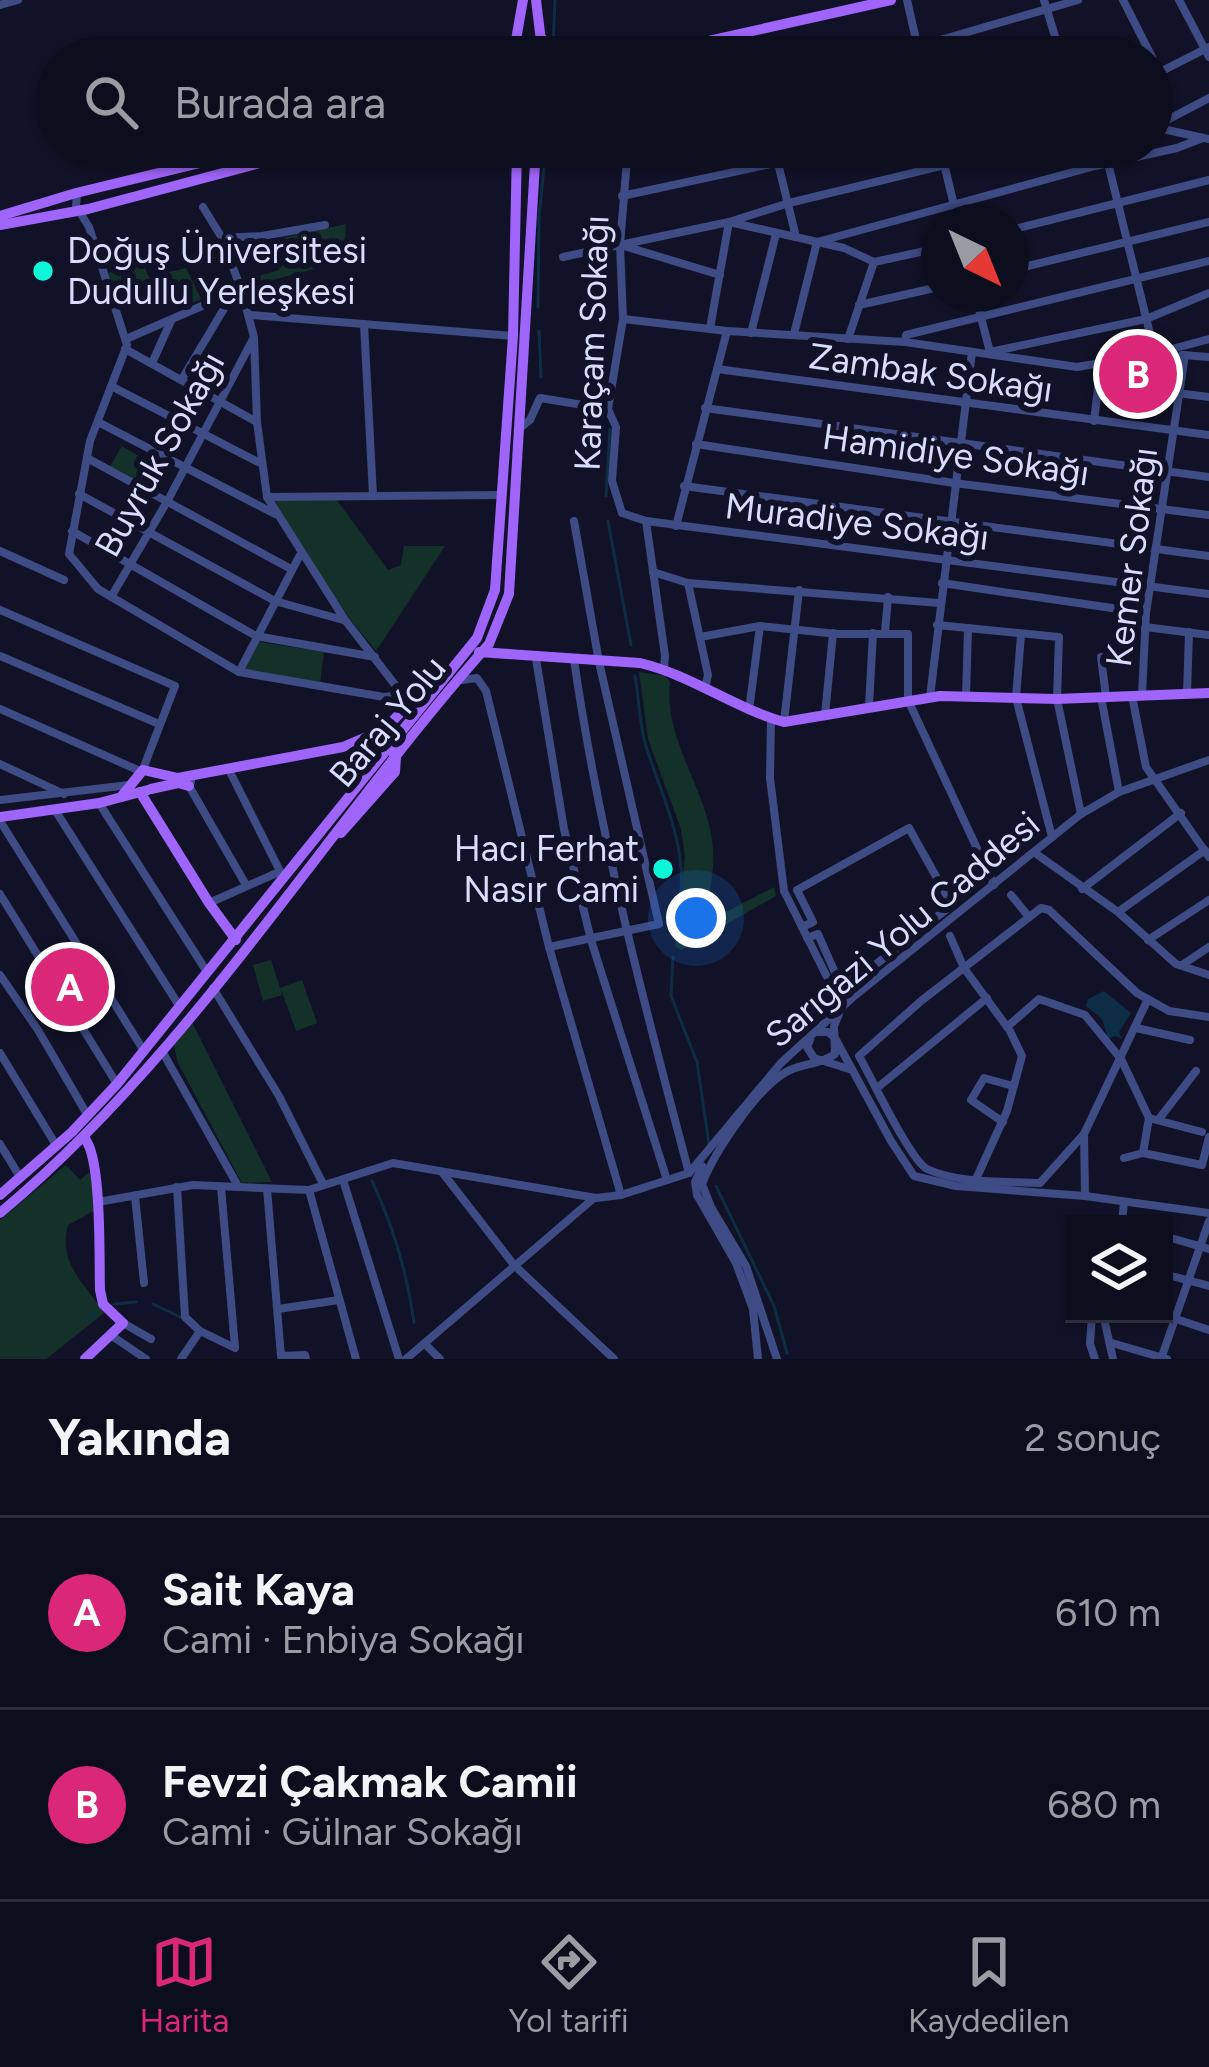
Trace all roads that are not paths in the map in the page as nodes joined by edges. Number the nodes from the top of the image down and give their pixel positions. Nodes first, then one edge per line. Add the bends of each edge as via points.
1 (18, 0) edge
2 (523, 0) edge
3 (536, 0) edge
4 (891, 0) edge
5 (907, 0) edge
6 (1078, 0) edge
7 (1123, 0) edge
8 (1179, 0) edge
9 (824, 1) edge
10 (0, 5) edge
11 (838, 5) edge
12 (1046, 5) edge
13 (821, 15) junction
14 (536, 31) junction
15 (744, 33) junction
16 (517, 36) edge
17 (537, 36) edge
18 (540, 36) edge
19 (731, 36) edge
20 (745, 36) edge
21 (915, 36) edge
22 (964, 36) edge
23 (1054, 36) edge
24 (1141, 36) edge
25 (1208, 51) edge
26 (1173, 66) edge
27 (1209, 98) edge
28 (1173, 117) edge
29 (1173, 131) edge
30 (1206, 138) edge
31 (1173, 149) edge
32 (178, 168) edge
33 (242, 168) edge
34 (517, 168) edge
35 (534, 168) edge
36 (626, 168) edge
37 (761, 168) edge
38 (782, 168) edge
39 (927, 168) edge
40 (944, 168) edge
41 (1093, 168) edge
42 (1109, 168) edge
43 (1209, 180) edge
44 (81, 191) junction
45 (622, 196) junction
46 (789, 203) junction
47 (953, 204) edge
48 (961, 204) edge
49 (1118, 204) junction
50 (203, 207) dead end
51 (92, 208) junction
52 (78, 210) junction
53 (921, 215) edge
54 (0, 220) edge
55 (730, 222) junction
56 (1209, 222) edge
57 (325, 225) dead end
58 (1029, 226) edge
59 (89, 227) junction
60 (776, 234) junction
61 (796, 237) junction
62 (222, 238) junction
63 (817, 242) junction
64 (1125, 242) junction
65 (620, 245) junction
66 (921, 252) edge
67 (563, 257) dead end
68 (1209, 261) edge
69 (874, 262) junction
70 (1029, 266) edge
71 (720, 275) junction
72 (1136, 281) junction
73 (921, 291) edge
74 (236, 293) junction
75 (1209, 293) edge
76 (859, 305) junction
77 (979, 312) edge
78 (250, 315) junction
79 (980, 316) junction
80 (172, 319) junction
81 (623, 319) junction
82 (1145, 319) junction
83 (364, 324) junction
84 (710, 328) junction
85 (727, 332) junction
86 (751, 333) junction
87 (794, 334) junction
88 (518, 335) junction
89 (254, 337) junction
90 (848, 339) junction
91 (1209, 339) edge
92 (905, 342) junction
93 (126, 344) junction
94 (972, 352) junction
95 (989, 352) junction
96 (1154, 354) junction
97 (1185, 355) junction
98 (1209, 358) edge
99 (152, 363) junction
100 (1101, 364) junction
101 (717, 369) junction
102 (182, 380) junction
103 (1099, 383) junction
104 (111, 386) junction
105 (1179, 393) junction
106 (1209, 397) edge
107 (222, 400) junction
108 (964, 405) junction
109 (705, 408) junction
110 (608, 410) junction
111 (1094, 421) junction
112 (98, 422) junction
113 (256, 422) junction
114 (1174, 431) junction
115 (516, 432) junction
116 (204, 433) junction
117 (1209, 435) edge
118 (958, 443) junction
119 (696, 444) junction
120 (87, 458) junction
121 (264, 465) junction
122 (185, 467) junction
123 (1169, 472) junction
124 (1209, 477) edge
125 (954, 483) junction
126 (685, 487) junction
127 (79, 494) junction
128 (373, 495) junction
129 (506, 495) junction
130 (266, 497) junction
131 (168, 500) junction
132 (1164, 508) junction
133 (1209, 514) edge
134 (277, 515) junction
135 (574, 521) dead end
136 (646, 521) junction
137 (949, 521) junction
138 (676, 526) junction
139 (72, 531) junction
140 (150, 532) junction
141 (1157, 549) junction
142 (0, 551) edge
143 (301, 555) junction
144 (1209, 556) edge
145 (945, 558) junction
146 (130, 564) junction
147 (292, 569) junction
148 (652, 572) junction
149 (64, 580) dead end
150 (688, 583) junction
151 (942, 583) junction
152 (1150, 588) junction
153 (799, 590) junction
154 (1209, 594) edge
155 (111, 597) junction
156 (889, 597) junction
157 (275, 602) junction
158 (939, 603) junction
159 (0, 610) edge
160 (1147, 613) junction
161 (345, 620) junction
162 (937, 625) junction
163 (760, 626) junction
164 (1145, 627) junction
165 (968, 628) junction
166 (795, 629) junction
167 (1189, 632) junction
168 (833, 633) junction
169 (873, 633) junction
170 (885, 633) junction
171 (1021, 634) junction
172 (1209, 635) edge
173 (256, 636) junction
174 (700, 637) junction
175 (482, 651) junction
176 (0, 656) edge
177 (464, 656) junction
178 (506, 656) junction
179 (376, 657) junction
180 (1101, 657) dead end
181 (536, 658) junction
182 (574, 660) junction
183 (599, 662) junction
184 (664, 669) junction
185 (238, 672) junction
186 (465, 674) junction
187 (440, 683) junction
188 (456, 684) junction
189 (705, 688) junction
190 (420, 692) junction
191 (1209, 692) edge
192 (403, 694) junction
193 (1187, 694) junction
194 (1137, 695) junction
195 (930, 697) junction
196 (966, 697) junction
197 (1103, 697) junction
198 (1016, 698) junction
199 (1057, 698) junction
200 (908, 700) junction
201 (869, 706) junction
202 (0, 709) edge
203 (749, 710) junction
204 (825, 715) junction
205 (400, 717) junction
206 (778, 721) junction
207 (159, 724) junction
208 (366, 737) junction
209 (405, 737) junction
210 (393, 752) junction
211 (1209, 760) edge
212 (0, 764) edge
213 (227, 766) junction
214 (199, 774) junction
215 (1155, 780) junction
216 (143, 781) junction
217 (189, 786) junction
218 (1119, 792) junction
219 (67, 795) junction
220 (0, 800) edge
221 (99, 803) junction
222 (55, 810) junction
223 (1181, 813) junction
224 (1081, 814) junction
225 (0, 819) edge
226 (1053, 838) junction
227 (1034, 852) junction
228 (1207, 854) edge
229 (280, 873) junction
230 (246, 885) junction
231 (994, 885) junction
232 (1082, 889) junction
233 (0, 894) edge
234 (1011, 896) dead end
235 (1209, 900) edge
236 (209, 903) junction
237 (1118, 912) junction
238 (1029, 917) junction
239 (813, 922) junction
240 (802, 927) junction
241 (629, 932) junction
242 (818, 934) junction
243 (950, 937) dead end
244 (807, 938) junction
245 (233, 939) junction
246 (251, 939) junction
247 (591, 940) junction
248 (1148, 940) junction
249 (549, 946) junction
250 (1209, 946) edge
251 (1182, 965) junction
252 (964, 968) junction
253 (0, 975) edge
254 (1209, 975) edge
255 (210, 980) junction
256 (987, 998) junction
257 (1148, 999) junction
258 (842, 1007) junction
259 (181, 1009) junction
260 (1209, 1017) edge
261 (1007, 1027) junction
262 (1136, 1028) junction
263 (813, 1034) junction
264 (835, 1038) junction
265 (1190, 1040) dead end
266 (144, 1051) junction
267 (162, 1051) junction
268 (0, 1053) edge
269 (1120, 1059) junction
270 (821, 1062) junction
271 (851, 1070) junction
272 (1196, 1071) dead end
273 (117, 1084) junction
274 (1014, 1086) junction
275 (877, 1088) junction
276 (88, 1116) junction
277 (1154, 1118) junction
278 (1209, 1120) edge
279 (1003, 1122) junction
280 (1084, 1134) junction
281 (1207, 1135) edge
282 (85, 1139) junction
283 (0, 1144) edge
284 (56, 1145) junction
285 (1143, 1153) junction
286 (1124, 1158) dead end
287 (1205, 1167) edge
288 (708, 1170) junction
289 (442, 1172) junction
290 (20, 1177) junction
291 (692, 1178) junction
292 (976, 1179) junction
293 (344, 1180) junction
294 (667, 1180) junction
295 (323, 1184) junction
296 (238, 1186) junction
297 (177, 1187) junction
298 (220, 1187) junction
299 (267, 1189) junction
300 (308, 1190) junction
301 (0, 1195) edge
302 (622, 1195) junction
303 (135, 1196) junction
304 (1085, 1196) junction
305 (596, 1198) junction
306 (98, 1202) junction
307 (1124, 1202) junction
308 (0, 1213) edge
309 (1123, 1215) edge
310 (1209, 1217) edge
311 (1173, 1239) edge
312 (1204, 1248) edge
313 (514, 1265) junction
314 (1173, 1276) edge
315 (1187, 1278) junction
316 (144, 1283) dead end
317 (1209, 1286) edge
318 (339, 1300) junction
319 (278, 1309) junction
320 (1174, 1318) junction
321 (123, 1323) junction
322 (1091, 1323) edge
323 (1209, 1330) edge
324 (200, 1331) junction
325 (112, 1336) junction
326 (151, 1339) dead end
327 (1090, 1342) junction
328 (426, 1345) junction
329 (1111, 1349) edge
330 (1163, 1358) edge
331 (85, 1359) edge
332 (146, 1359) edge
333 (182, 1359) edge
334 (306, 1359) edge
335 (356, 1359) edge
336 (402, 1359) edge
337 (440, 1359) edge
338 (613, 1359) edge
339 (758, 1359) edge
340 (776, 1359) edge
341 (1095, 1359) edge

1 - 10 street
2 - 16 main road
3 - 14 main road
4 - 11 main road
5 - 21 street
6 - 12 street
7 - 24 street
8 - 25 street
9 - 13 street
11 - 13 main road
12 - 22 street
12 - 23 street
13 - 15 main road
14 - 17 main road
14 - 18 main road
15 - 19 main road
15 - 20 street
25 - 26 street
27 - 28 street
29 - 30 street
30 - 31 street
32 - 44 main road
33 - 51 main road
34 - 88 main road, Baraj Yolu
35 - 88 main road, Baraj Yolu
36 - 45 street, Karaçam Sokağı
37 - 45 street
38 - 46 street
39 - 46 street
40 - 47 street
41 - 48 street
42 - 49 street
43 - 49 street
44 - 51 street
44 - 52 street
44 - 54 main road
45 - 65 street, Karaçam Sokağı
46 - 55 street
46 - 61 street
49 - 58 street
49 - 64 street
50 - 62 street
51 - 52 main road
51 - 59 street
52 - 54 main road
52 - 59 street
53 - 63 street
55 - 60 street
55 - 65 street
55 - 71 street
56 - 64 street
57 - 62 street
59 - 93 street
60 - 61 street
60 - 86 street
61 - 63 street
62 - 74 street
63 - 69 street
63 - 87 street
64 - 70 street
64 - 72 street
65 - 67 street
65 - 71 street
65 - 81 street, Karaçam Sokağı
66 - 69 street
68 - 72 street
69 - 76 street
71 - 84 street
72 - 79 street
72 - 82 street
73 - 76 street
74 - 78 street
74 - 80 street
74 - 102 street
75 - 82 street
76 - 90 street
77 - 79 street
78 - 83 street
78 - 89 street
79 - 92 street via 907,334
79 - 95 street
80 - 93 street
80 - 99 street
81 - 84 street
81 - 110 street, Karaçam Sokağı
82 - 95 street
82 - 96 street
83 - 88 street
83 - 128 street
84 - 85 street
85 - 86 street
85 - 101 street
86 - 87 street
87 - 90 street
88 - 115 main road, Baraj Yolu
88 - 129 main road, Baraj Yolu
89 - 107 street, Buyruk Sokağı
89 - 113 street
90 - 92 street
91 - 96 street
92 - 94 street
93 - 99 street
93 - 104 street
94 - 95 street
94 - 108 street
95 - 100 street via 1057,366
96 - 97 street
96 - 100 street
97 - 98 street
97 - 105 street, Kemer Sokağı
99 - 102 street
100 - 103 street
101 - 108 street, Zambak Sokağı
101 - 109 street
102 - 107 street
103 - 105 street
103 - 111 street
104 - 112 street
104 - 116 street
105 - 106 street
105 - 114 street, Kemer Sokağı
107 - 113 street
107 - 116 street, Buyruk Sokağı
108 - 111 street, Zambak Sokağı
108 - 118 street
109 - 118 street
109 - 119 street
110 - 115 street via 541,398
110 - 136 street, Karaçam Sokağı via 616,427 618,507
111 - 114 street, Zambak Sokağı
112 - 120 street
112 - 122 street
113 - 121 street
114 - 117 street, Zambak Sokağı
114 - 123 street, Kemer Sokağı
115 - 129 main road, Baraj Yolu
116 - 121 street
116 - 122 street, Buyruk Sokağı
118 - 123 street
118 - 125 street
119 - 125 street, Hamidiye Sokağı
119 - 126 street
120 - 127 street
120 - 131 street
121 - 130 street
122 - 131 street, Buyruk Sokağı
122 - 134 street
123 - 124 street
123 - 132 street, Kemer Sokağı
125 - 132 street, Hamidiye Sokağı
125 - 137 street
126 - 137 street
126 - 138 street
127 - 139 street
127 - 140 street
128 - 129 street
128 - 130 street
129 - 175 main road, Baraj Yolu via 508,594
129 - 177 main road, Baraj Yolu via 495,590
130 - 134 street
131 - 140 street, Buyruk Sokağı
131 - 147 street
132 - 133 street, Hamidiye Sokağı
132 - 141 street, Kemer Sokağı
134 - 143 street
135 - 183 street
136 - 138 street, Muradiye Sokağı
136 - 148 street
137 - 141 street
137 - 145 street
138 - 145 street, Muradiye Sokağı
139 - 146 street
139 - 155 street via 68,554
140 - 146 street, Buyruk Sokağı
140 - 157 street
141 - 144 street
141 - 152 street, Kemer Sokağı
142 - 149 street
143 - 147 street
143 - 161 street
145 - 151 street
145 - 152 street, Muradiye Sokağı
146 - 155 street, Buyruk Sokağı
146 - 173 street
147 - 157 street
148 - 150 street
148 - 184 street
150 - 153 street
150 - 174 street
151 - 158 street
151 - 160 street
152 - 154 street, Muradiye Sokağı
152 - 160 street, Kemer Sokağı
153 - 156 street
153 - 166 street
155 - 185 street
156 - 158 street
156 - 170 street
157 - 161 street
157 - 173 street
158 - 162 street
159 - 207 street via 175,686
160 - 164 street, Kemer Sokağı
161 - 179 street
162 - 165 street
162 - 195 street
163 - 166 street
163 - 174 street
163 - 203 street
164 - 167 street
164 - 194 street, Kemer Sokağı
165 - 171 street
165 - 196 street
166 - 168 street
166 - 206 street
167 - 172 street
167 - 193 street
168 - 169 street
168 - 204 street
169 - 170 street
169 - 201 street
170 - 200 street via 910,636
171 - 198 street
171 - 199 street via 1059,638
173 - 179 street
173 - 185 street
174 - 189 street
175 - 177 main road
175 - 178 main road
175 - 186 main road, Baraj Yolu
176 - 207 street
177 - 187 main road, Baraj Yolu
178 - 181 main road
178 - 186 main road
179 - 192 street
180 - 197 street
181 - 182 main road
181 - 247 street
182 - 183 main road
182 - 241 street
183 - 184 main road
183 - 241 street via 659,924
184 - 189 main road
185 - 192 street
186 - 188 main road, Baraj Yolu
187 - 190 main road
187 - 209 main road, Baraj Yolu
188 - 209 main road, Baraj Yolu
188 - 249 street via 477,678 486,691
189 - 203 main road
190 - 192 street
190 - 205 main road
191 - 193 main road
193 - 194 main road
194 - 197 main road
194 - 215 street, Kemer Sokağı via 1146,767
195 - 196 main road
195 - 200 main road
196 - 198 main road
197 - 199 main road
197 - 218 street
198 - 199 main road
198 - 226 street
199 - 224 street
200 - 201 main road
200 - 231 street
201 - 204 main road
202 - 216 street
203 - 206 main road
204 - 206 main road
205 - 208 main road
205 - 209 main road via 396,729
206 - 240 street via 770,778 783,890
207 - 216 street
208 - 210 main road
208 - 213 main road
209 - 210 main road, Baraj Yolu
210 - 229 main road, Baraj Yolu
210 - 246 main road, Baraj Yolu
211 - 215 street, Sarıgazi Yolu Caddesi
212 - 219 street
213 - 214 main road
213 - 229 street
214 - 216 main road
214 - 217 street
215 - 218 street, Sarıgazi Yolu Caddesi
215 - 223 street
216 - 217 main road
216 - 219 street
216 - 221 main road
216 - 236 main road
217 - 230 street
218 - 224 street, Sarıgazi Yolu Caddesi
219 - 220 street
221 - 222 main road
221 - 255 street
222 - 225 main road
222 - 259 street
223 - 228 street
223 - 232 street
224 - 226 street, Sarıgazi Yolu Caddesi
225 - 266 street
226 - 227 street, Sarıgazi Yolu Caddesi
227 - 231 street, Sarıgazi Yolu Caddesi
227 - 232 street
228 - 237 street
229 - 230 street
229 - 245 main road, Baraj Yolu
230 - 236 street
231 - 258 street, Sarıgazi Yolu Caddesi
232 - 237 street
233 - 273 street
234 - 238 street
235 - 248 street
236 - 245 main road
237 - 248 street
238 - 252 street
238 - 257 street via 1049,910
239 - 240 street
239 - 242 street
239 - 242 street via 796,890 909,828 952,905 849,986 841,986
240 - 244 street
241 - 247 street
241 - 291 street
242 - 244 street
243 - 252 street
244 - 258 street
245 - 246 main road
245 - 255 main road, Baraj Yolu
246 - 255 main road, Baraj Yolu
247 - 249 street
247 - 294 street
248 - 251 street
249 - 302 street
250 - 251 street
251 - 254 street
252 - 256 street
252 - 275 street via 859,1056
253 - 276 street
255 - 259 main road, Baraj Yolu
255 - 267 main road, Baraj Yolu
255 - 295 street
256 - 261 street
256 - 275 street
257 - 260 street
257 - 262 street
258 - 263 street, Sarıgazi Yolu Caddesi
258 - 264 street
259 - 266 main road, Baraj Yolu
261 - 269 street via 1039,999 1085,1015
261 - 274 street via 1022,1056
262 - 265 street
262 - 269 street
263 - 264 street
263 - 270 street via 807,1047
263 - 291 street, Sarıgazi Yolu Caddesi via 757,1089
264 - 270 street via 835,1054
264 - 271 street
266 - 273 main road, Baraj Yolu
267 - 282 main road, Baraj Yolu
267 - 296 street
268 - 284 street
269 - 277 street
269 - 280 street
270 - 271 street
270 - 288 street via 774,1082
271 - 304 street via 914,1176
272 - 277 street
273 - 276 main road, Baraj Yolu
274 - 279 street
274 - 279 street via 984,1078 971,1100
275 - 292 street via 922,1166
276 - 284 main road, Baraj Yolu
277 - 281 street
277 - 285 street
278 - 281 street
279 - 292 street
280 - 292 street via 1040,1183
280 - 304 street
281 - 287 street
282 - 306 main road
282 - 308 main road, Baraj Yolu
283 - 290 street
284 - 290 main road, Baraj Yolu
285 - 286 street
285 - 287 street
288 - 291 street
288 - 340 street via 705,1194 746,1267
289 - 293 street via 393,1163
289 - 305 street
289 - 313 street
290 - 301 main road, Baraj Yolu
291 - 294 street
291 - 339 street via 753,1309
293 - 295 street
293 - 336 street
294 - 302 street
295 - 300 street
296 - 298 street
296 - 299 street
297 - 298 street
297 - 303 street
297 - 324 street via 184,1312
298 - 324 street via 235,1348
299 - 300 street
299 - 319 street
300 - 318 street
302 - 305 street
303 - 306 street
303 - 316 street
304 - 307 street
305 - 313 street
306 - 321 main road via 100,1290
307 - 309 street
307 - 310 street
310 - 312 street
311 - 312 street
312 - 315 street
313 - 328 street
313 - 338 street
314 - 315 street
315 - 317 street
315 - 320 street
318 - 319 street
318 - 335 street
319 - 334 street via 281,1356
320 - 323 street
320 - 330 street
321 - 325 main road
321 - 326 street
322 - 327 street
324 - 333 street
325 - 331 main road
325 - 332 street
327 - 329 street via 1096,1335
327 - 341 street
328 - 336 street
328 - 337 street
329 - 330 street

